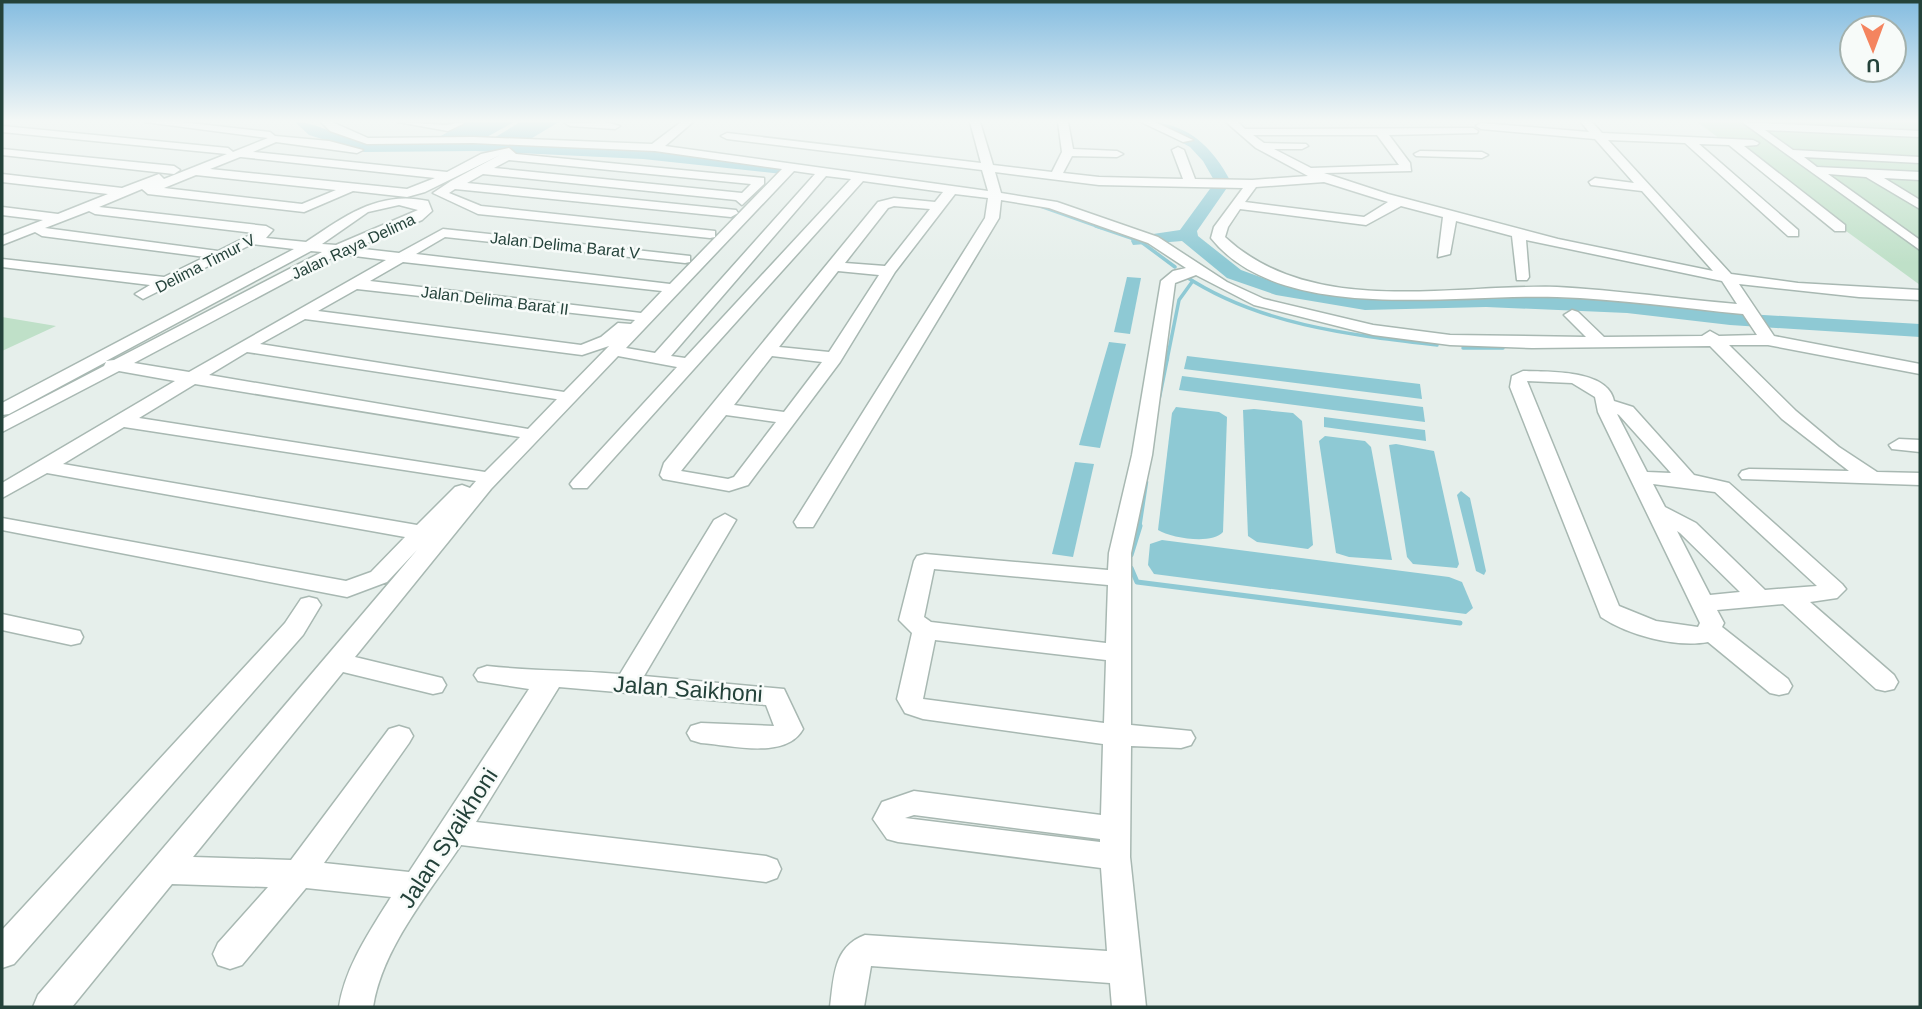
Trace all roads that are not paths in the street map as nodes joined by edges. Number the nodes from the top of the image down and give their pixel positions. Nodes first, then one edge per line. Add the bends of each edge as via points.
1 (167, 169) edge
2 (190, 169) edge
3 (341, 169) edge
4 (475, 169) edge
5 (523, 169) edge
6 (639, 169) edge
7 (789, 169) joint
8 (986, 169) edge
9 (996, 169) edge
10 (1059, 169) edge
11 (1101, 169) edge
12 (1188, 169) edge
13 (1303, 169) edge
14 (1325, 169) edge
15 (1394, 169) edge
16 (1628, 169) edge
17 (1723, 169) edge
18 (1766, 169) edge
19 (1814, 170) joint
20 (185, 171) junction
21 (1867, 173) junction
22 (1329, 174) junction
23 (821, 175) junction
24 (1056, 176) junction
25 (1920, 176) edge
26 (2, 178) edge
27 (860, 181) junction
28 (1099, 181) junction
29 (1246, 181) junction
30 (1190, 182) junction
31 (1595, 183) dead end
32 (450, 186) junction
33 (351, 188) junction
34 (1645, 188) junction
35 (1358, 189) junction
36 (1896, 190) junction
37 (1920, 192) edge
38 (946, 195) junction
39 (1325, 195) dead end
40 (122, 197) junction
41 (403, 197) junction
42 (746, 197) junction
43 (994, 198) junction
44 (1399, 201) junction
45 (423, 204) junction
46 (1238, 205) junction
47 (1865, 206) junction
48 (1920, 208) edge
49 (95, 210) junction
50 (2, 211) edge
51 (1771, 211) junction
52 (731, 213) junction
53 (1822, 214) junction
54 (1450, 215) junction
55 (60, 218) junction
56 (1891, 225) junction
57 (1920, 227) edge
58 (1840, 228) dead end
59 (41, 232) junction
60 (1793, 233) dead end
61 (709, 234) junction
62 (1519, 234) junction
63 (251, 240) junction
64 (2, 241) edge
65 (1919, 244) edge
66 (310, 246) junction
67 (2, 248) edge
68 (335, 251) junction
69 (1443, 254) dead end
70 (219, 255) junction
71 (398, 257) junction
72 (685, 259) junction
73 (2, 262) edge
74 (833, 266) junction
75 (889, 271) junction
76 (1188, 272) junction
77 (1522, 277) dead end
78 (1727, 278) junction
79 (165, 282) junction
80 (355, 284) junction
81 (664, 287) junction
82 (142, 294) dead end
83 (1920, 295) edge
84 (1749, 312) junction
85 (304, 314) junction
86 (635, 315) junction
87 (1572, 315) dead end
88 (1700, 326) dead end
89 (1764, 335) junction
90 (1715, 340) junction
91 (1600, 342) junction
92 (1540, 343) junction
93 (244, 347) junction
94 (616, 351) junction
95 (768, 351) junction
96 (834, 358) junction
97 (659, 359) junction
98 (92, 362) junction
99 (690, 364) junction
100 (117, 366) junction
101 (1920, 369) edge
102 (1561, 376) junction
103 (195, 379) junction
104 (1605, 404) junction
105 (721, 409) junction
106 (2, 410) edge
107 (790, 418) junction
108 (123, 421) junction
109 (2, 426) edge
110 (520, 430) junction
111 (1899, 444) dead end
112 (1920, 446) edge
113 (45, 467) junction
114 (477, 475) junction
115 (1749, 475) dead end
116 (1638, 477) junction
117 (1871, 478) junction
118 (1688, 480) junction
119 (1920, 480) edge
120 (580, 484) dead end
121 (2, 492) edge
122 (1655, 510) junction
123 (725, 520) dead end
124 (805, 522) dead end
125 (2, 524) edge
126 (422, 533) junction
127 (1121, 579) junction
128 (1788, 596) junction
129 (1760, 599) junction
130 (1702, 603) junction
131 (309, 605) dead end
132 (2, 622) edge
133 (925, 630) junction
134 (1709, 630) junction
135 (71, 637) dead end
136 (1118, 653) junction
137 (337, 662) junction
138 (487, 675) dead end
139 (552, 680) junction
140 (1885, 682) dead end
141 (433, 685) dead end
142 (626, 685) junction
143 (1779, 686) dead end
144 (701, 733) dead end
145 (1115, 735) junction
146 (399, 736) dead end
147 (1181, 738) dead end
148 (453, 832) junction
149 (1116, 843) junction
150 (766, 869) dead end
151 (166, 870) junction
152 (299, 874) junction
153 (415, 886) junction
154 (2, 953) edge
155 (230, 954) dead end
156 (1127, 968) junction
157 (50, 1007) edge
158 (356, 1007) edge
159 (847, 1007) edge
160 (1129, 1007) edge

1 - 20 street
2 - 20 street
3 - 32 street
4 - 32 street
5 - 42 street
6 - 42 street via 760,181
7 - 23 street
7 - 94 street
8 - 43 street
9 - 24 street
10 - 24 street
11 - 28 street
12 - 30 street
13 - 22 street
14 - 22 street
15 - 22 street
16 - 34 street
17 - 51 street
18 - 53 street
19 - 21 street
19 - 47 street
20 - 33 street
20 - 33 street via 147,189 304,208
20 - 40 street
21 - 25 street
21 - 36 street
22 - 29 street
22 - 35 street
23 - 27 street
23 - 97 street
24 - 28 street
26 - 40 street
27 - 38 street
27 - 99 street
28 - 30 street
29 - 30 street
29 - 46 street
31 - 34 street
32 - 41 street
32 - 45 street
32 - 52 street
32 - 61 street via 478,210
33 - 41 street
34 - 78 street
35 - 39 street
35 - 44 street
36 - 37 street
36 - 48 street
38 - 43 street
38 - 74 street via 886,203
38 - 75 street
40 - 49 street
40 - 55 street
41 - 45 street, Jalan Raya Delima
41 - 66 street, Jalan Raya Delima via 364,209
42 - 52 street
43 - 76 street via 1052,205 1148,239
43 - 124 street via 992,218
44 - 46 street via 1368,221
44 - 54 street
45 - 68 street, Jalan Raya Delima via 425,211 417,217
46 - 84 street via 1221,227 1218,239 1222,245 1281,280 1311,287 1391,295 1558,292
47 - 48 street
47 - 56 street
49 - 59 street
49 - 63 street, Delima Timur V via 266,230
50 - 55 street
51 - 53 street
51 - 60 street
52 - 61 street
53 - 58 street
54 - 62 street
54 - 69 street
55 - 64 street
56 - 57 street
56 - 65 street
59 - 67 street
59 - 70 street
61 - 72 street
62 - 77 street
62 - 78 street
63 - 66 street
63 - 70 street, Delima Timur V
66 - 68 street
66 - 98 street, Jalan Raya Delima
68 - 71 street
68 - 100 street, Jalan Raya Delima
70 - 79 street, Delima Timur V
71 - 72 street, Jalan Delima Barat V via 444,233
71 - 80 street
71 - 81 street
72 - 81 street
73 - 79 street
74 - 75 street
74 - 95 street
75 - 96 street
76 - 92 street via 1259,302 1373,330 1450,340
76 - 127 street via 1168,281 1142,455 1120,553
78 - 83 street
78 - 84 street
79 - 82 street, Delima Timur V
80 - 85 street
80 - 86 street, Jalan Delima Barat II
81 - 86 street
84 - 89 street
85 - 86 street via 582,351 607,341
85 - 93 street
87 - 91 street
88 - 90 street
89 - 90 street
89 - 101 street
90 - 91 street
90 - 117 street via 1789,415
91 - 92 street
92 - 102 street
93 - 103 street
93 - 110 street via 561,388
94 - 97 street
94 - 137 street via 484,485
95 - 96 street
95 - 105 street
96 - 107 street
97 - 99 street
98 - 100 street
98 - 106 street, Jalan Raya Delima
99 - 120 street
100 - 103 street
100 - 109 street, Jalan Raya Delima
102 - 104 street via 1597,388
102 - 134 street via 1523,376 1519,387 1609,611 1623,620 1690,636
103 - 108 street
103 - 110 street
104 - 116 street
104 - 118 street via 1626,411
105 - 107 street
105 - 107 street via 671,467 670,475 738,483
108 - 113 street
108 - 114 street
110 - 114 street
111 - 112 street
113 - 121 street
113 - 126 street
114 - 126 street
115 - 117 street
116 - 118 street
116 - 122 street
117 - 119 street
118 - 128 street via 1722,487 1834,589 1831,593
122 - 129 street via 1688,528
122 - 130 street
123 - 142 street
125 - 126 street via 347,589 379,577
127 - 133 street via 925,561 911,620
127 - 136 street
128 - 129 street
128 - 140 street
129 - 130 street
130 - 134 street via 1713,623
131 - 154 street via 294,629
132 - 135 street
133 - 136 street
133 - 145 street via 911,692 914,706
134 - 143 street
136 - 145 street
137 - 141 street
137 - 151 street
138 - 139 street, Jalan Saikhoni
139 - 142 street, Jalan Saikhoni
139 - 148 street, Jalan Syaikhoni
142 - 144 street, Jalan Saikhoni via 775,696 789,729 779,737
145 - 147 street
145 - 149 street
146 - 152 street
148 - 150 street
148 - 153 street, Jalan Syaikhoni
149 - 149 street via 898,830 888,819 892,810 914,803
149 - 156 street
151 - 152 street
151 - 157 street
152 - 153 street
152 - 155 street
153 - 158 street, Jalan Syaikhoni via 359,987
156 - 159 street via 865,950 854,959
156 - 160 street

